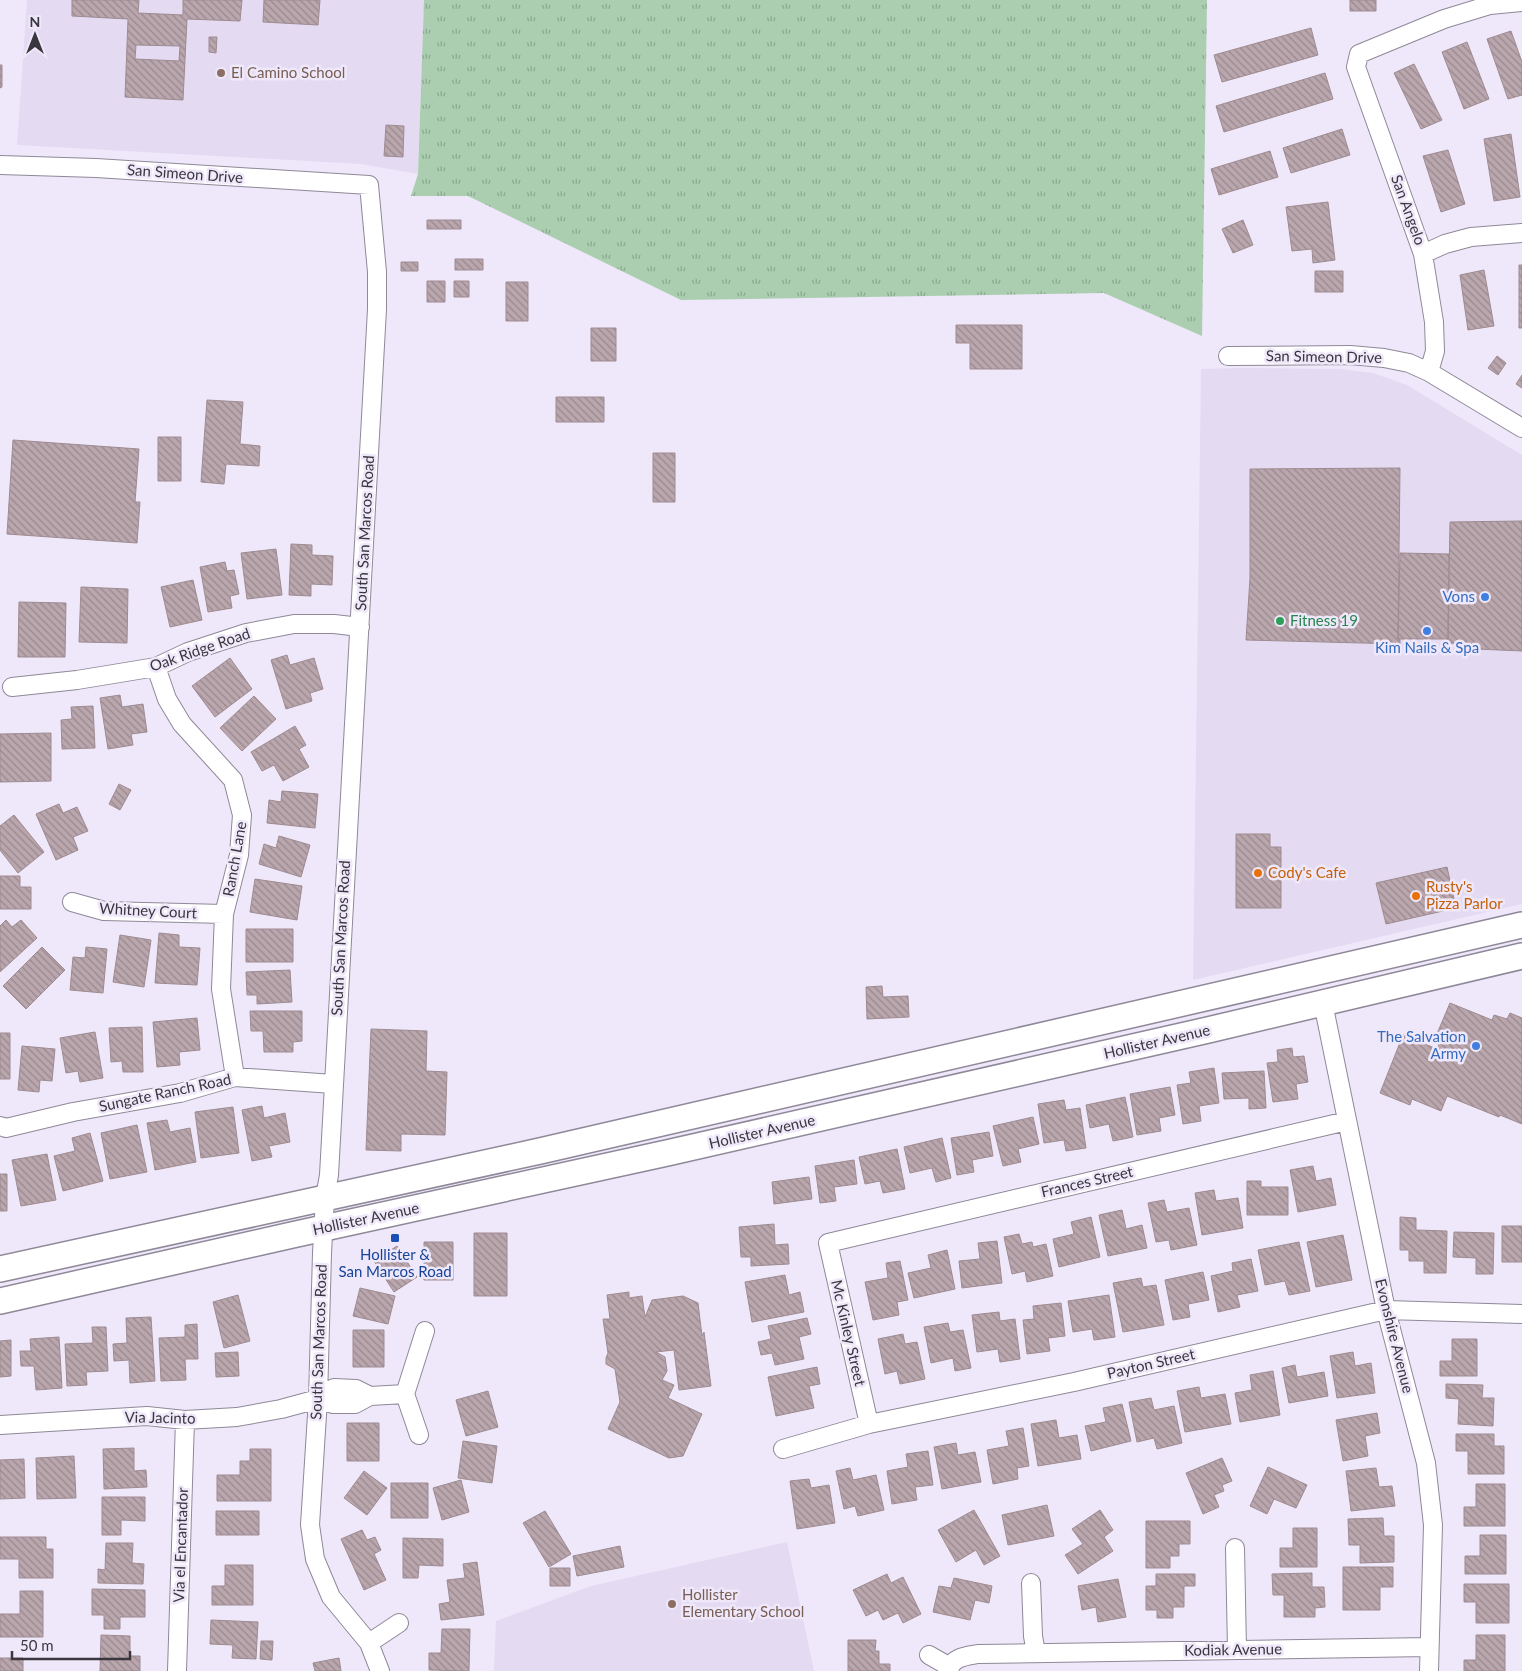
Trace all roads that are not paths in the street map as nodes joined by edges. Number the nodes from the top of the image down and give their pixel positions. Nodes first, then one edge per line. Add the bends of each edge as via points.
1 (1522, 2) edge
2 (0, 165) edge
3 (369, 185) joint
4 (1522, 234) edge
5 (1424, 254) junction
6 (1228, 356) dead end
7 (1429, 372) junction
8 (1522, 428) edge
9 (360, 627) junction
10 (156, 667) junction
11 (12, 687) dead end
12 (72, 902) dead end
13 (224, 914) junction
14 (1522, 925) edge
15 (1522, 956) edge
16 (1324, 1003) junction
17 (235, 1078) junction
18 (333, 1084) junction
19 (1347, 1122) junction
20 (0, 1126) edge
21 (325, 1198) junction
22 (323, 1228) junction
23 (828, 1243) joint
24 (0, 1269) edge
25 (0, 1301) edge
26 (1386, 1310) junction
27 (1522, 1314) edge
28 (425, 1331) dead end
29 (405, 1394) junction
30 (318, 1399) junction
31 (185, 1420) junction
32 (869, 1424) junction
33 (0, 1425) edge
34 (419, 1435) dead end
35 (783, 1450) dead end
36 (1235, 1548) dead end
37 (1031, 1583) dead end
38 (399, 1623) dead end
39 (369, 1643) junction
40 (1430, 1647) junction
41 (1237, 1650) junction
42 (1036, 1653) junction
43 (930, 1655) dead end
44 (951, 1666) edge
45 (177, 1671) edge
46 (380, 1671) edge
47 (1429, 1671) edge

1 - 5 street, San Angelo via 1490,5 1444,19 1359,54 1356,67
2 - 3 street, San Simeon Drive via 67,166
3 - 9 street, South San Marcos Road via 377,309
4 - 5 street via 1471,237
5 - 7 street, San Angelo via 1434,322 1435,352
6 - 7 street, San Simeon Drive via 1350,355 1409,363
7 - 8 street, San Simeon Drive
9 - 10 street, Oak Ridge Road via 294,624 246,633 188,652
9 - 18 street, South San Marcos Road
10 - 11 street, Oak Ridge Road
10 - 13 street, Ranch Lane via 167,699 182,724 232,780 242,814 239,855
12 - 13 street, Whitney Court via 104,911
13 - 17 street, Ranch Lane via 221,988
14 - 21 main road, Hollister Avenue
15 - 16 main road, Hollister Avenue
16 - 19 street, Evonshire Avenue
16 - 22 main road, Hollister Avenue
17 - 18 street, Sungate Ranch Road
17 - 20 street, Sungate Ranch Road via 180,1093 6,1128
18 - 21 street, South San Marcos Road
19 - 23 street, Frances Street
19 - 26 street, Evonshire Avenue
21 - 22 street, South San Marcos Road
21 - 24 main road, Hollister Avenue
22 - 25 main road, Hollister Avenue
22 - 30 street, South San Marcos Road
23 - 32 street, Mc Kinley Street
26 - 27 street, Payton Street
26 - 32 street, Payton Street via 1074,1382
26 - 40 street, Evonshire Avenue via 1426,1463 1433,1525
28 - 29 street
29 - 30 street via 370,1396 355,1404 333,1404
29 - 34 street
30 - 31 street, Via Jacinto via 237,1418
30 - 39 street, South San Marcos Road via 310,1525 316,1559 331,1597
31 - 33 street, Via Jacinto via 147,1416
31 - 45 street, Via el Encantador
32 - 35 street, Payton Street
36 - 41 street
37 - 42 street
38 - 39 street
39 - 46 street, South San Marcos Road
40 - 41 street, Kodiak Avenue
40 - 47 street, Evonshire Avenue
41 - 42 street, Kodiak Avenue
42 - 44 street, Kodiak Avenue via 978,1654 962,1657
43 - 44 street

